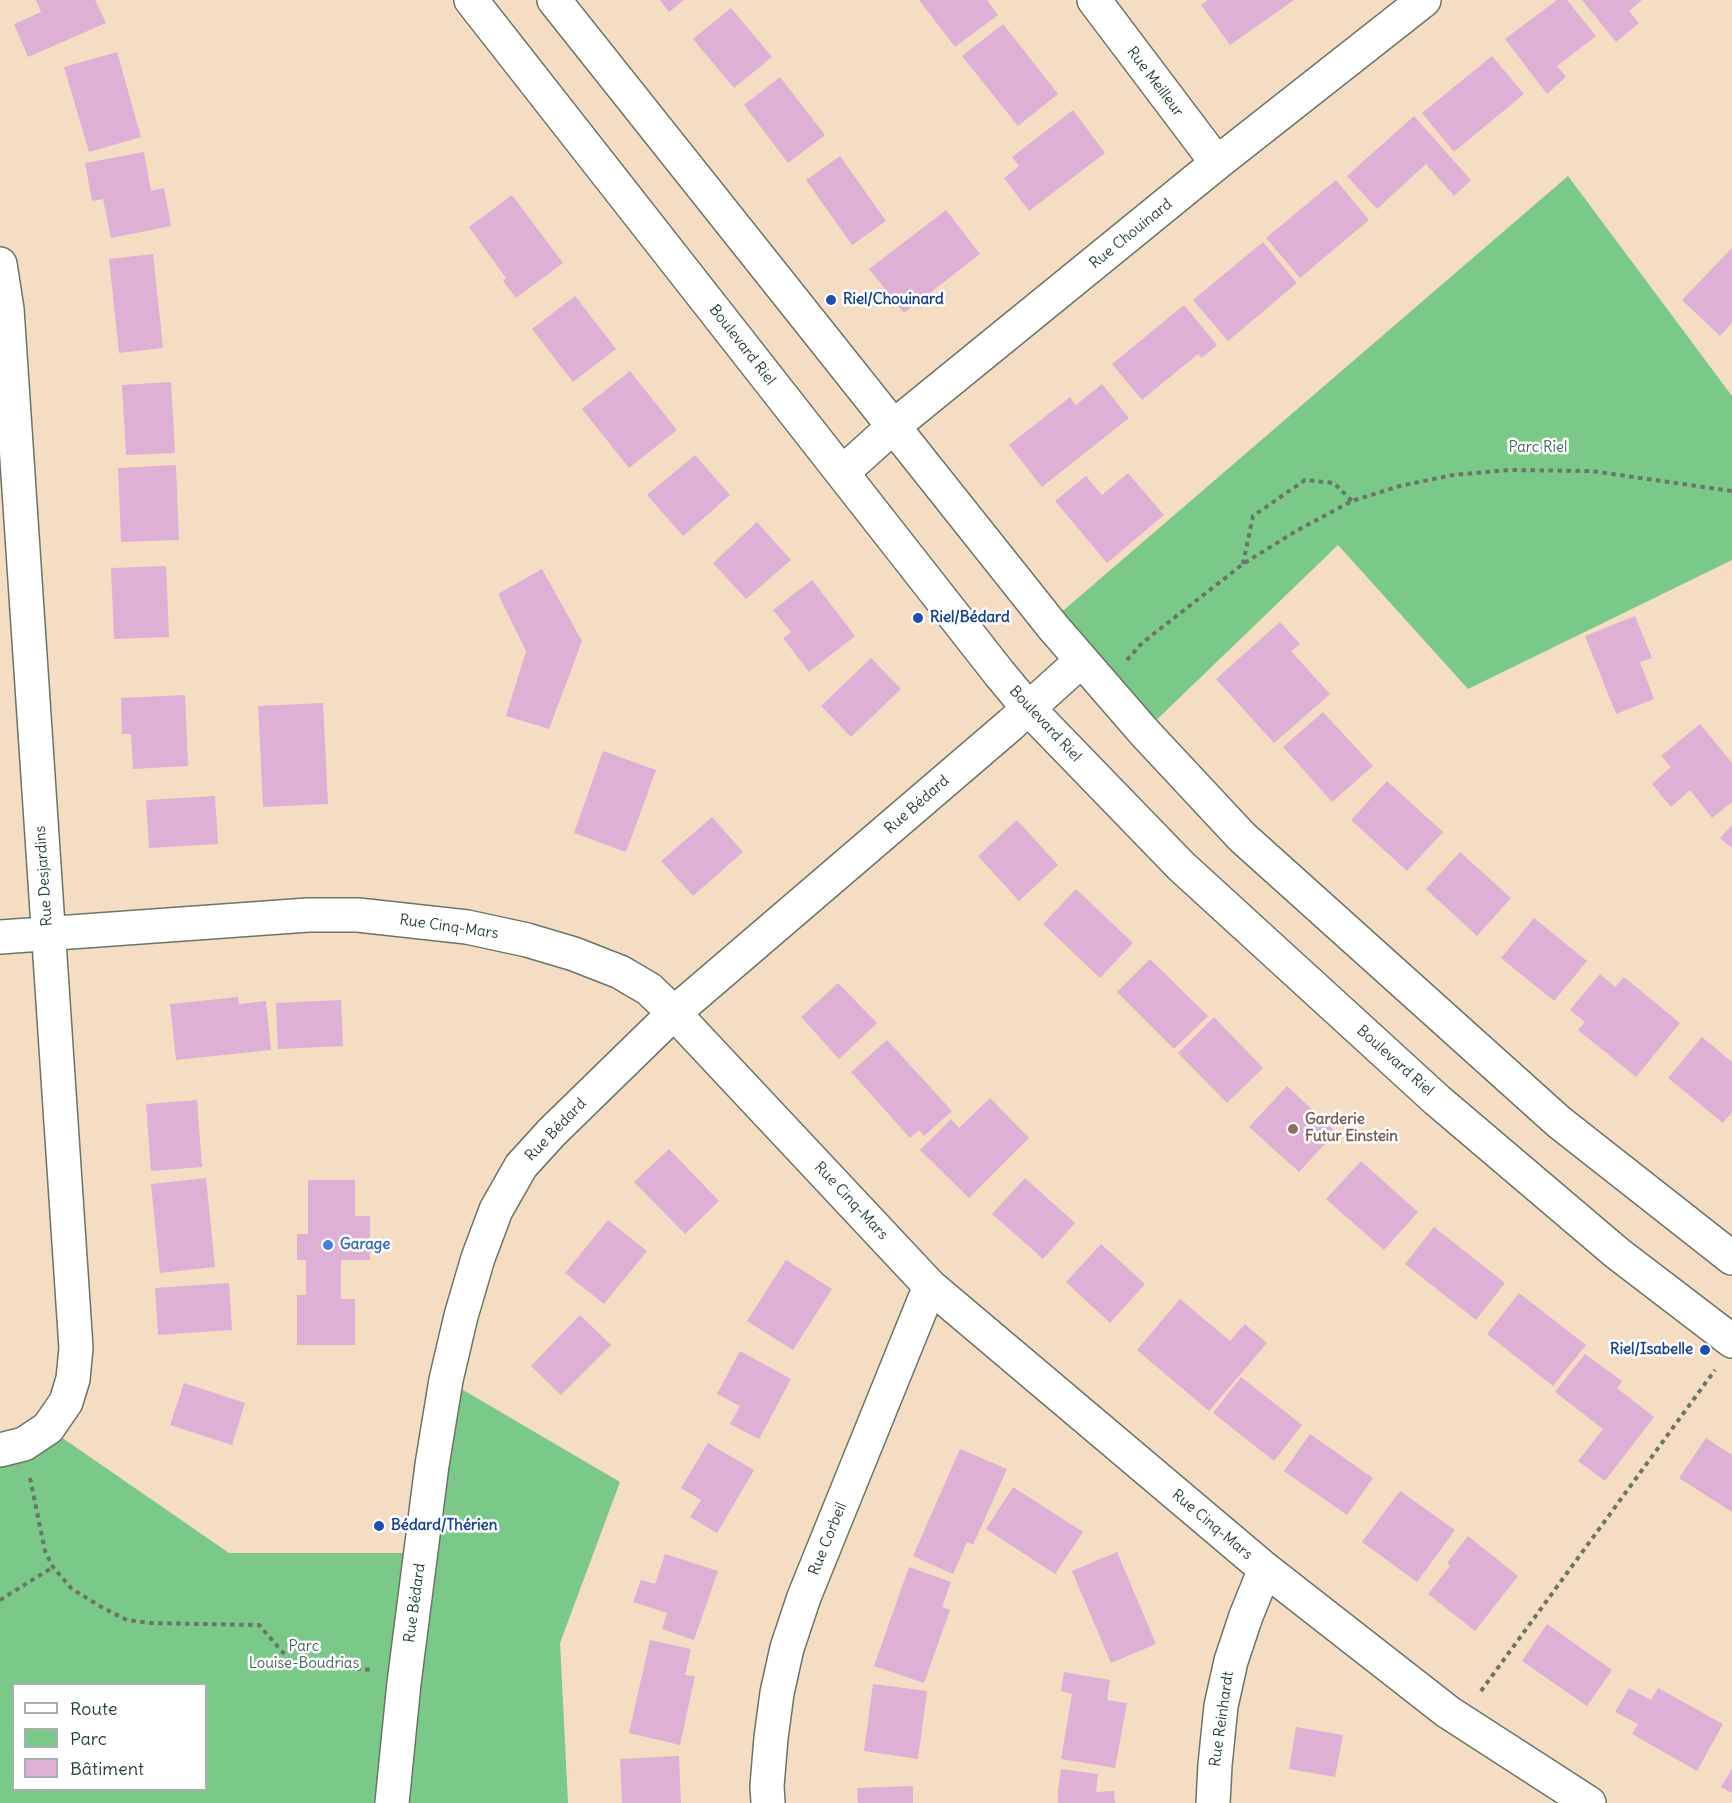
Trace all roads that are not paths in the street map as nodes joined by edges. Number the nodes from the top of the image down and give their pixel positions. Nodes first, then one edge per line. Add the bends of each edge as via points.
1 (471, 0) edge
2 (554, 0) edge
3 (1094, 0) edge
4 (1424, 0) edge
5 (1217, 163) junction
6 (0, 264) edge
7 (894, 426) junction
8 (842, 472) junction
9 (1081, 661) junction
10 (1028, 708) junction
11 (48, 934) junction
12 (0, 937) edge
13 (674, 1012) junction
14 (1732, 1258) edge
15 (930, 1286) junction
16 (1726, 1353) edge
17 (12, 1447) edge
18 (1265, 1569) junction
19 (392, 1803) edge
20 (768, 1803) edge
21 (1214, 1803) edge
22 (1589, 1803) edge

1 - 8 street, Boulevard Riel
2 - 7 street
3 - 5 street, Rue Meilleur
4 - 5 street, Rue Chouinard
5 - 7 street, Rue Chouinard
6 - 11 street, Rue Desjardins via 8,309
7 - 8 street, Rue Chouinard
7 - 9 street
8 - 10 street, Boulevard Riel
9 - 10 street, Rue Bédard
9 - 14 street via 1242,837 1559,1122
10 - 13 street, Rue Bédard
10 - 16 street, Boulevard Riel via 1181,866 1437,1100 1617,1253
11 - 12 street, Rue Cinq-Mars
11 - 13 street, Rue Cinq-Mars via 308,915 358,915 467,927 527,940 620,972 649,988
11 - 17 street, Rue Desjardins via 75,1348 73,1379 66,1402 48,1428
13 - 15 street, Rue Cinq-Mars
13 - 19 street, Rue Bédard via 521,1166 496,1210 478,1258 446,1380 434,1454
15 - 18 street, Rue Cinq-Mars
15 - 20 street, Rue Corbeil via 787,1647 771,1738
18 - 21 street, Rue Reinhardt via 1231,1661 1221,1706
18 - 22 street, Rue Cinq-Mars via 1460,1720

